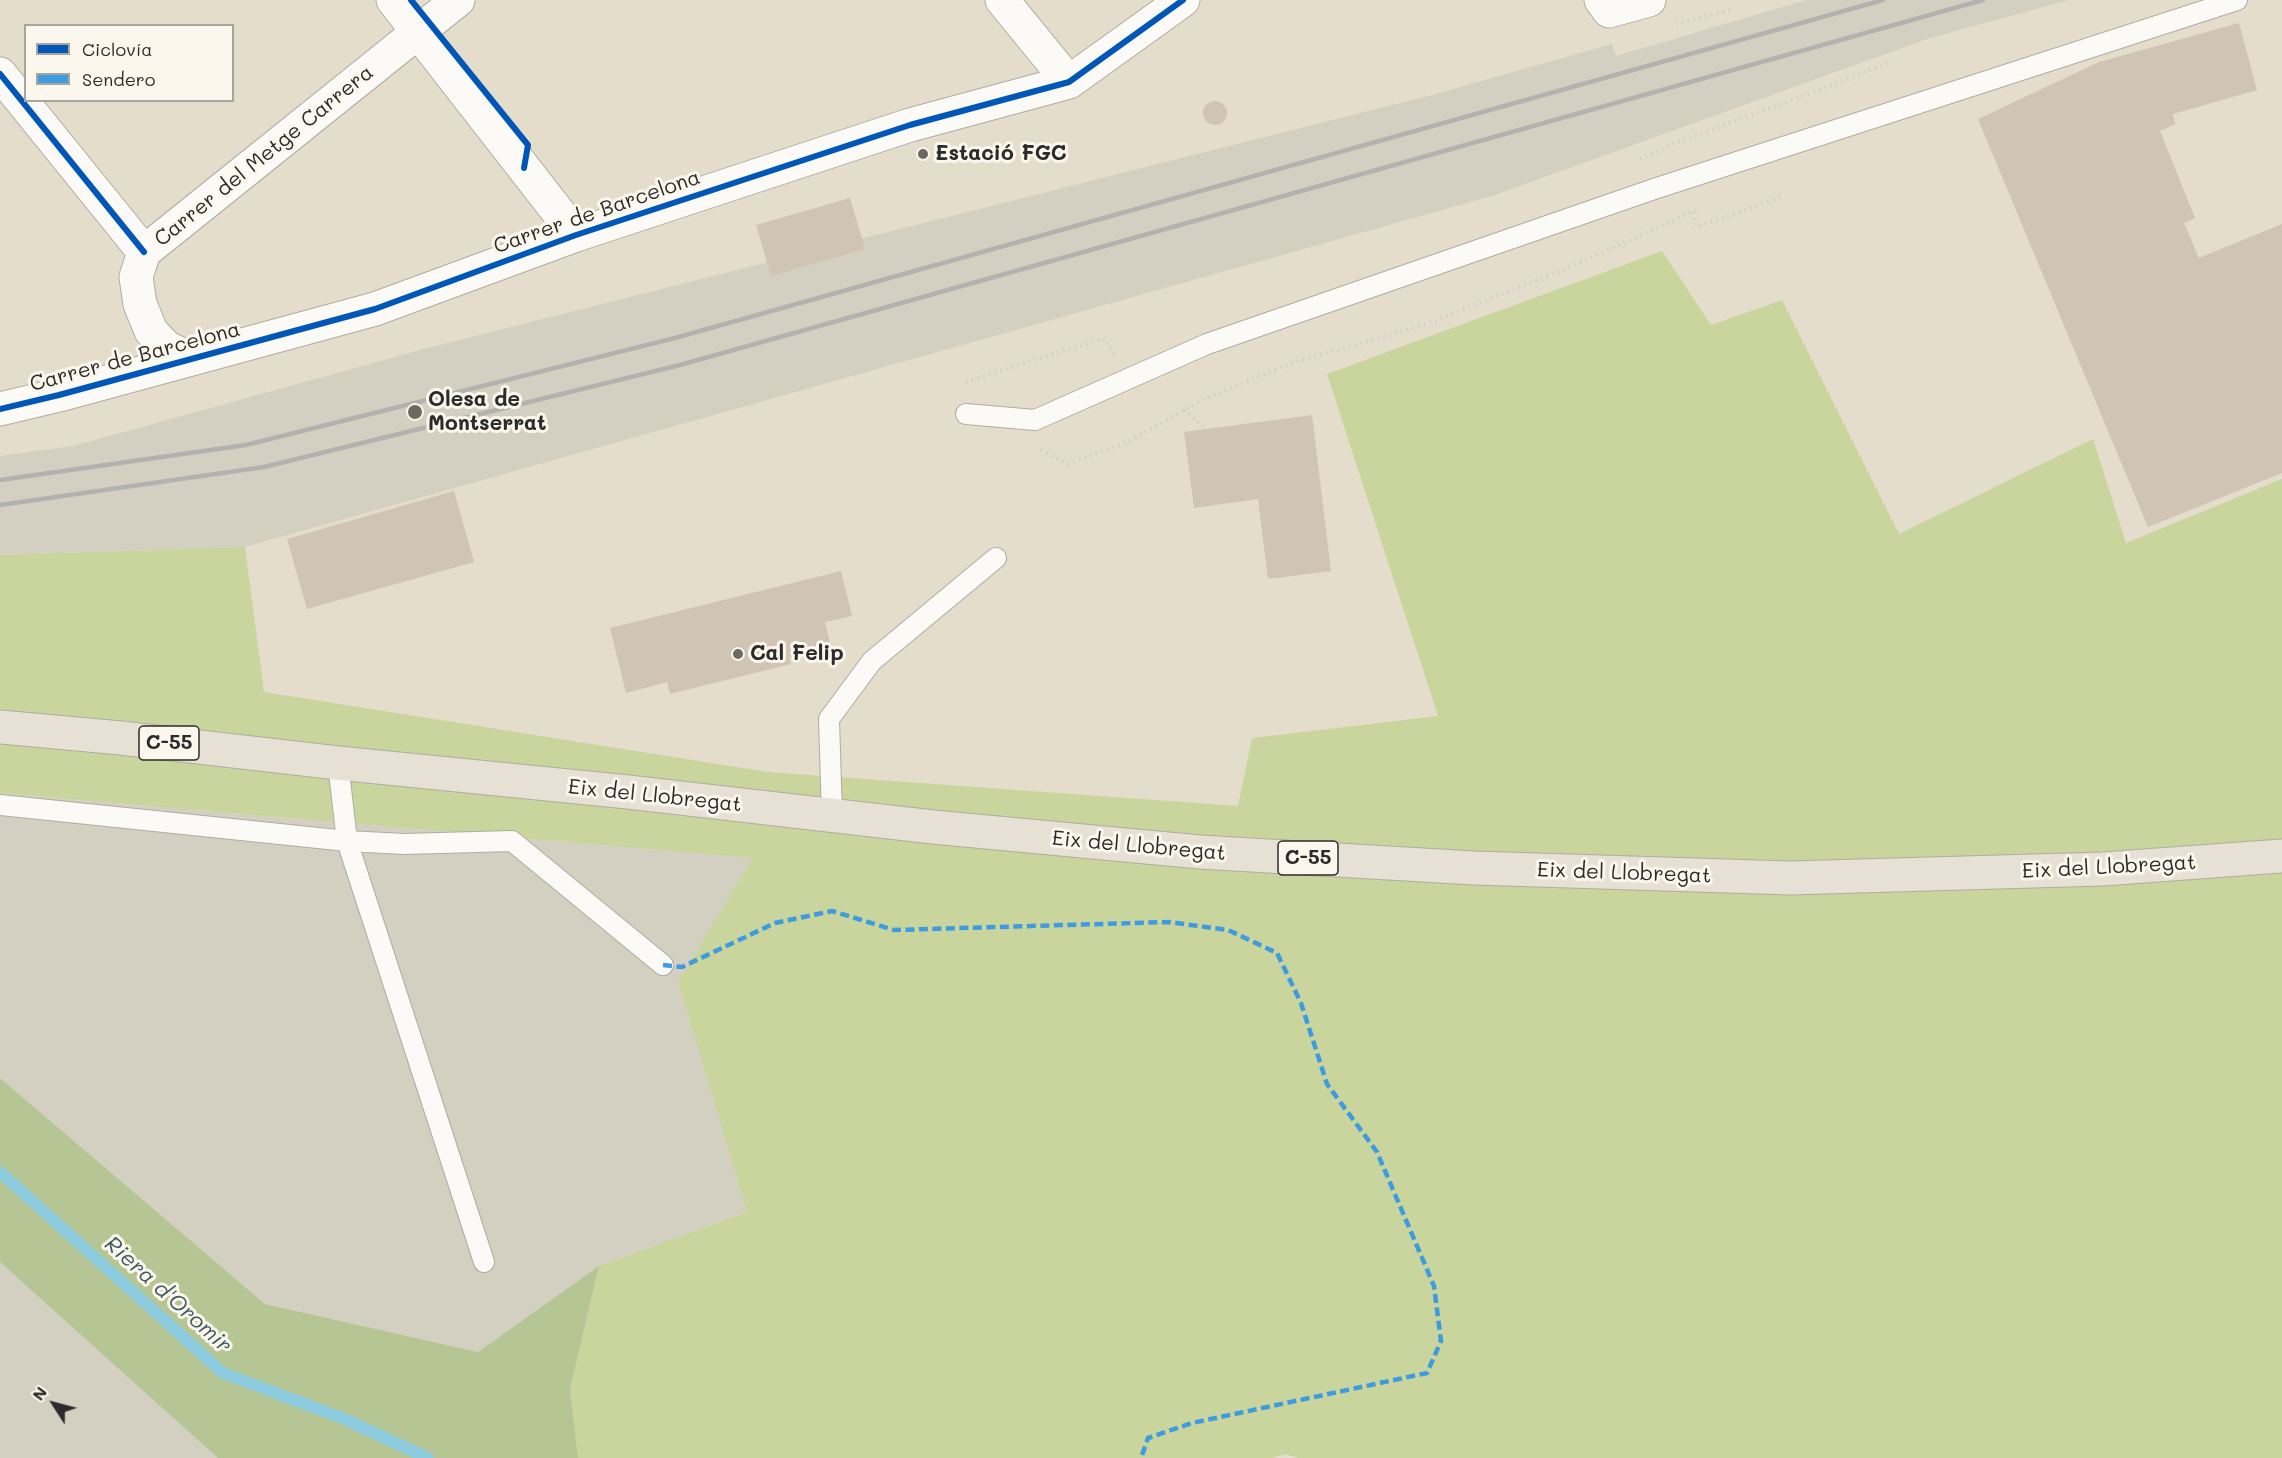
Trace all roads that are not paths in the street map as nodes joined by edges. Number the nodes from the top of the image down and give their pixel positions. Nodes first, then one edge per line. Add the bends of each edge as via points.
1 (393, 0) edge
2 (458, 0) edge
3 (1002, 0) edge
4 (1183, 0) edge
5 (1649, 0) edge
6 (2237, 0) edge
7 (1605, 6) edge
8 (419, 32) junction
9 (0, 74) edge
10 (1069, 82) junction
11 (576, 235) junction
12 (144, 252) junction
13 (190, 359) junction
14 (0, 409) edge
15 (966, 414) dead end
16 (996, 558) dead end
17 (0, 727) edge
18 (338, 763) junction
19 (0, 805) edge
20 (832, 816) junction
21 (347, 841) junction
22 (2282, 856) edge
23 (663, 965) dead end
24 (484, 1262) dead end

1 - 8 street
2 - 8 street, Carrer del Metge Carrera
3 - 10 street
4 - 10 street, Carrer de Barcelona
5 - 7 street
6 - 15 lane via 1654,189 1206,344 1035,420
8 - 11 street
8 - 12 street, Carrer del Metge Carrera
9 - 12 street
10 - 11 street, Carrer de Barcelona via 909,125
11 - 13 street, Carrer de Barcelona via 375,309
12 - 13 street, Carrer del Metge Carrera via 136,277 140,304 151,331 166,347
13 - 14 street, Carrer de Barcelona
16 - 20 lane via 872,661 829,718
17 - 18 highway, Eix del Llobregat / C-55
18 - 20 highway, Eix del Llobregat / C-55
18 - 21 lane
19 - 21 lane
20 - 22 highway, Eix del Llobregat / C-55 via 1200,852 1474,868 1790,879 2103,869
21 - 23 lane via 512,841
21 - 24 lane

